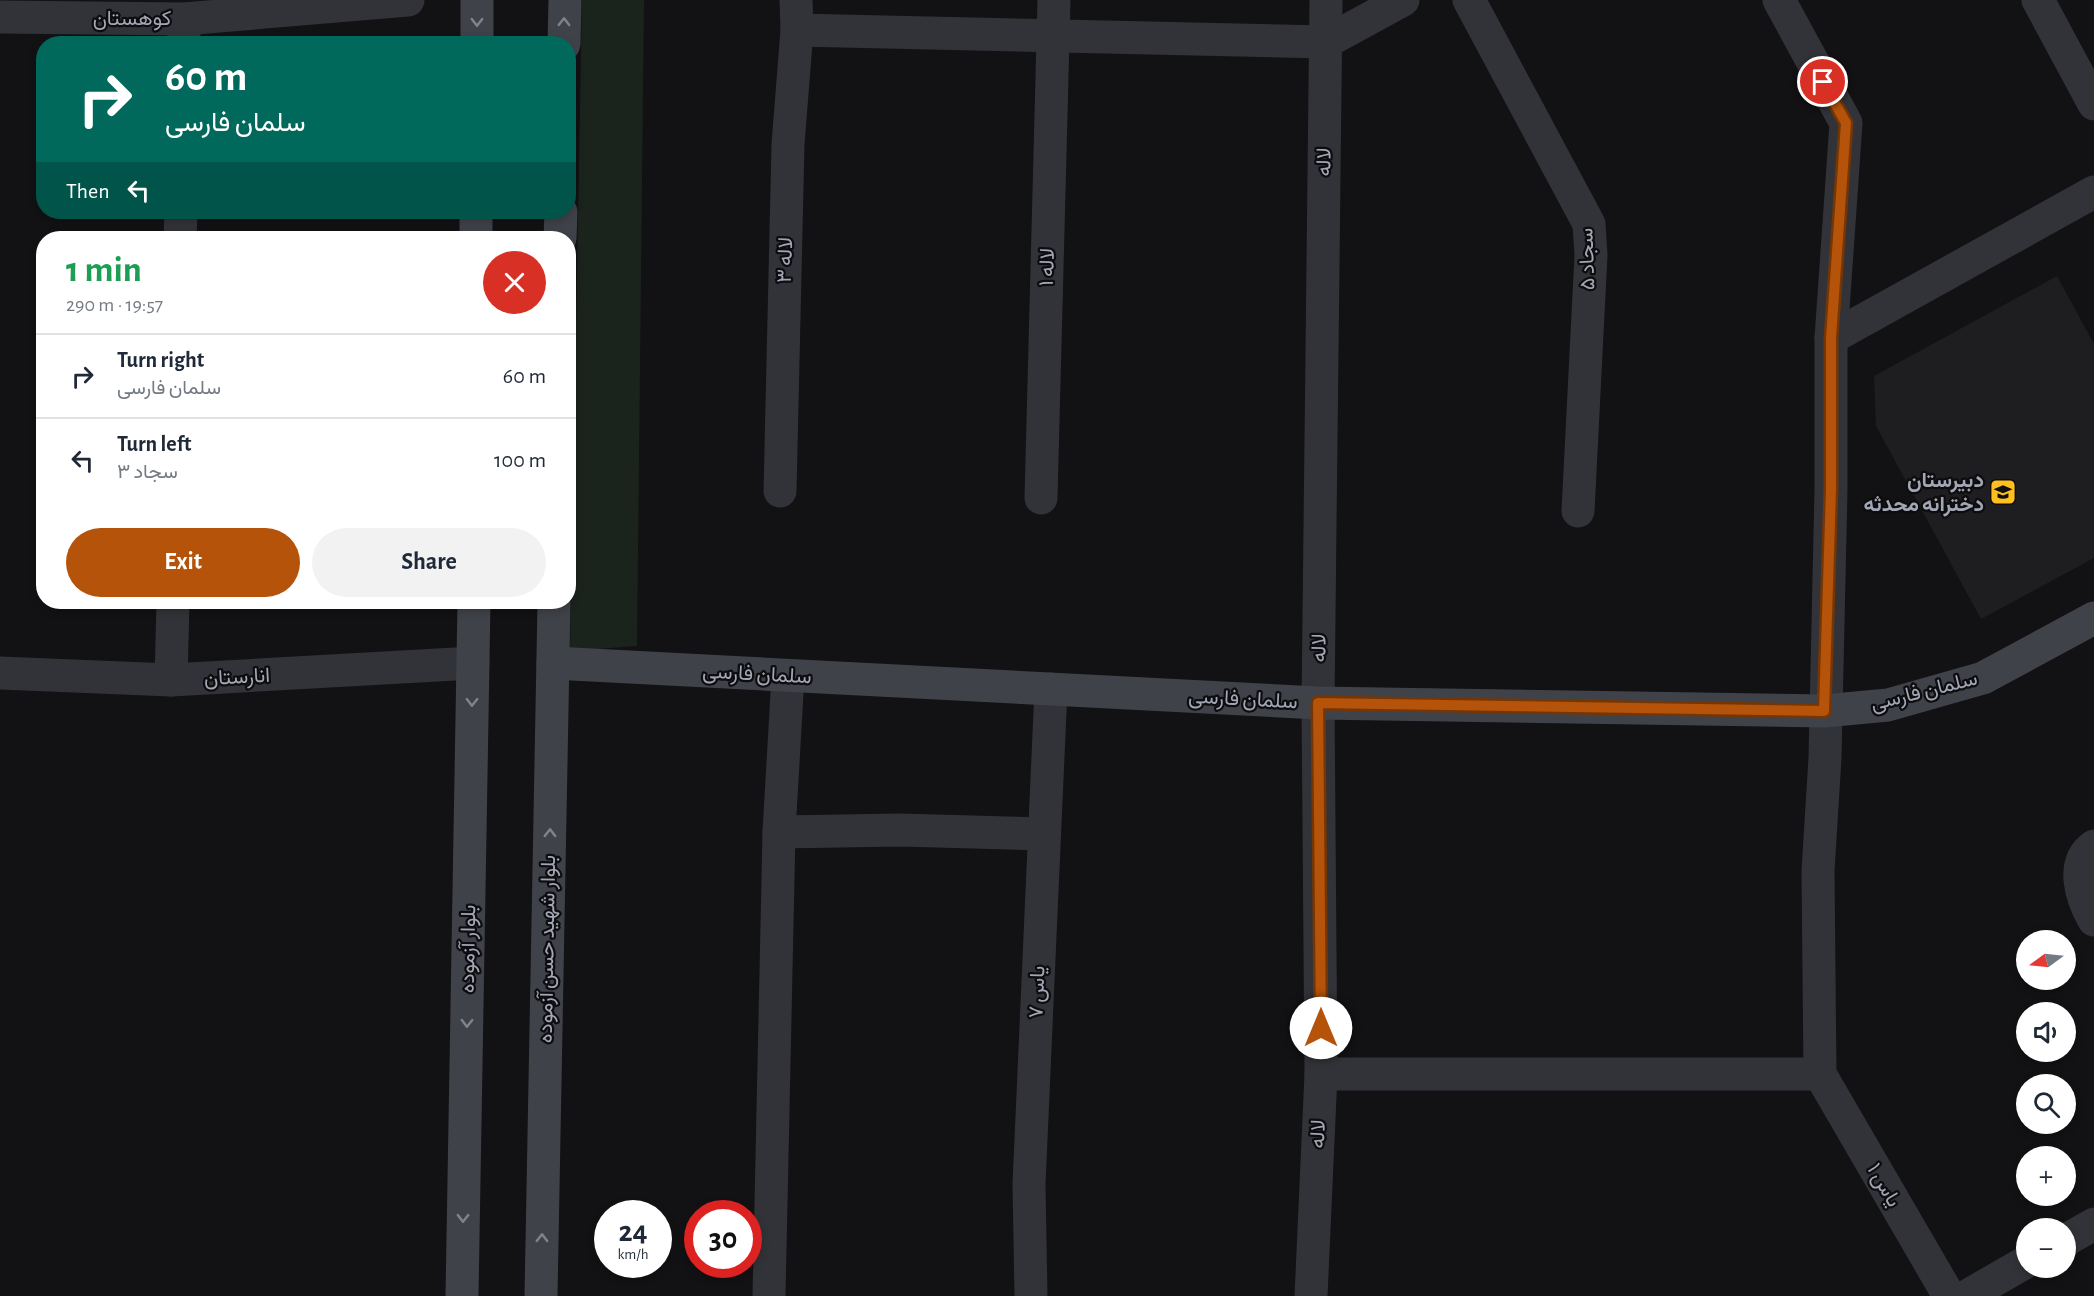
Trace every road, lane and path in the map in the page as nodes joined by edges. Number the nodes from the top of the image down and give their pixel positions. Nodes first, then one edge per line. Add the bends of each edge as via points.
1 (408, 0) edge
2 (477, 0) edge
3 (565, 0) edge
4 (1054, 0) edge
5 (1326, 0) edge
6 (1403, 0) edge
7 (1469, 0) edge
8 (1779, 0) edge
9 (2038, 0) edge
10 (797, 15) edge
11 (0, 17) edge
12 (184, 31) edge
13 (477, 36) edge
14 (564, 36) edge
15 (1053, 37) junction
16 (1326, 42) junction
17 (2094, 104) edge
18 (2094, 192) edge
19 (1831, 338) junction
20 (780, 491) dead end
21 (1041, 498) dead end
22 (1578, 512) dead end
23 (173, 609) edge
24 (474, 609) edge
25 (554, 609) edge
26 (2094, 618) edge
27 (473, 663) junction
28 (553, 663) junction
29 (0, 673) edge
30 (788, 676) junction
31 (171, 681) junction
32 (1051, 689) junction
33 (1318, 703) junction
34 (1824, 711) junction
35 (779, 832) junction
36 (1044, 834) junction
37 (2094, 846) edge
38 (2094, 920) edge
39 (1321, 1074) junction
40 (1820, 1074) junction
41 (2094, 1224) edge
42 (2076, 1234) edge
43 (2016, 1268) edge
44 (462, 1296) edge
45 (541, 1296) edge
46 (769, 1296) edge
47 (1030, 1296) edge
48 (1311, 1296) edge
49 (1949, 1296) edge
50 (1967, 1296) edge

1 - 12 street, کوهستان
2 -> 13 main road
14 -> 3 main road
4 - 15 street, لاله ۱
5 - 16 street, لاله
6 - 16 street
7 - 22 street, سجاد ۵ via 1589,224 1591,255
8 - 19 street via 1846,123
9 - 17 street
10 - 15 street
10 - 20 street, لاله ۳ via 788,144
11 - 12 street, کوهستان
15 - 16 street
15 - 21 street, لاله ۱
16 - 33 street, لاله
18 - 19 street
19 - 34 street
23 - 31 street
24 - 27 main road, بلوار آزموده
25 - 28 main road, بلوار شهید حسن آزموده
26 - 34 main road, سلمان فارسی via 1983,678 1888,705
27 - 31 street, انارستان
27 -> 44 main road, بلوار آزموده
28 - 30 main road, سلمان فارسی
45 -> 28 main road, بلوار شهید حسن آزموده
29 - 31 street, انارستان
30 - 32 main road, سلمان فارسی
30 - 35 street
32 - 33 main road, سلمان فارسی
32 - 36 street, یاس ۷
33 - 34 main road, سلمان فارسی
33 - 39 street, لاله
34 - 40 street via 1818,871
35 - 36 street
35 - 46 street
36 - 47 street, یاس ۷ via 1029,1184
37 - 38 street via 2079,866 2081,890
39 - 40 street
39 - 48 street, لاله
40 - 49 street, یاس ۱
41 - 42 street
43 - 50 street

